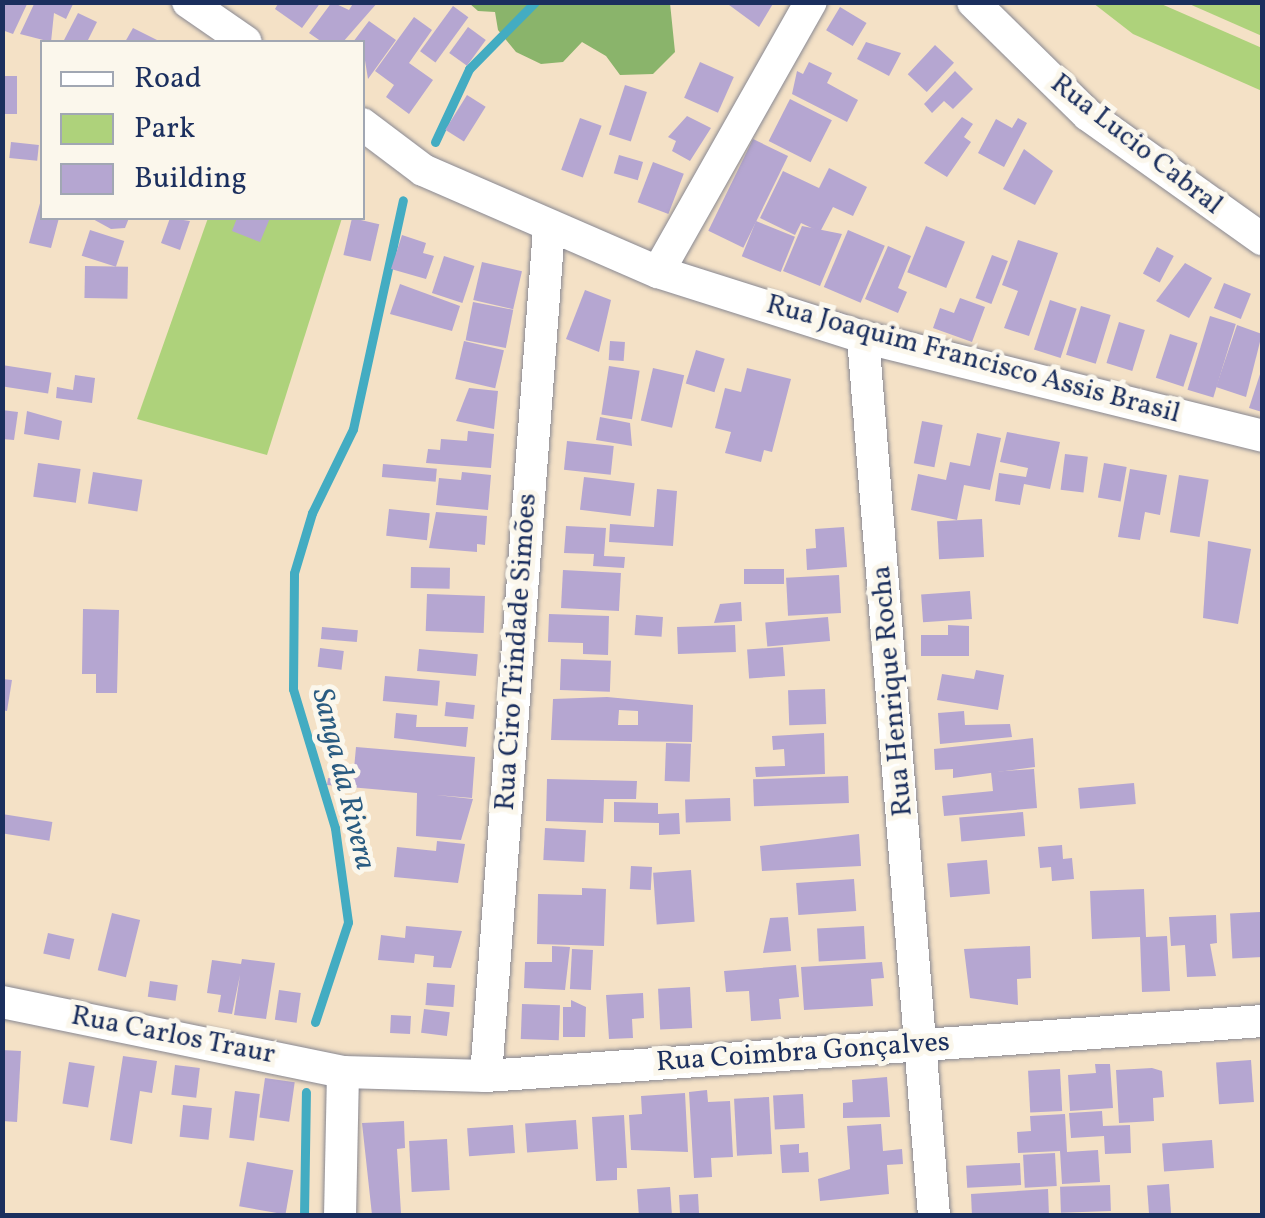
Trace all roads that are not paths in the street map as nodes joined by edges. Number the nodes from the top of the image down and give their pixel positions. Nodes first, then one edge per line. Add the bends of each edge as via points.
1 (188, 2) edge
2 (811, 2) edge
3 (973, 2) edge
4 (243, 40) edge
5 (365, 126) edge
6 (548, 228) junction
7 (1262, 239) edge
8 (658, 272) junction
9 (864, 337) junction
10 (1262, 436) edge
11 (2, 1002) edge
12 (1262, 1021) edge
13 (922, 1045) junction
14 (343, 1072) junction
15 (486, 1076) junction
16 (340, 1216) edge
17 (934, 1216) edge

1 - 4 street
2 - 8 street
3 - 7 street, Rua Lucio Cabral via 1088,115
5 - 6 street, Rua Joaquim Francisco Assis Brasil via 423,170
6 - 8 street, Rua Joaquim Francisco Assis Brasil
6 - 15 street, Rua Ciro Trindade Simões
8 - 9 street, Rua Joaquim Francisco Assis Brasil
9 - 10 street, Rua Joaquim Francisco Assis Brasil
9 - 13 street, Rua Henrique Rocha
11 - 14 street, Rua Carlos Traur
12 - 13 street, Rua Coimbra Gonçalves
13 - 15 street, Rua Coimbra Gonçalves
13 - 17 street, Rua Henrique Rocha
14 - 15 street, Rua Coimbra Gonçalves
14 - 16 street

